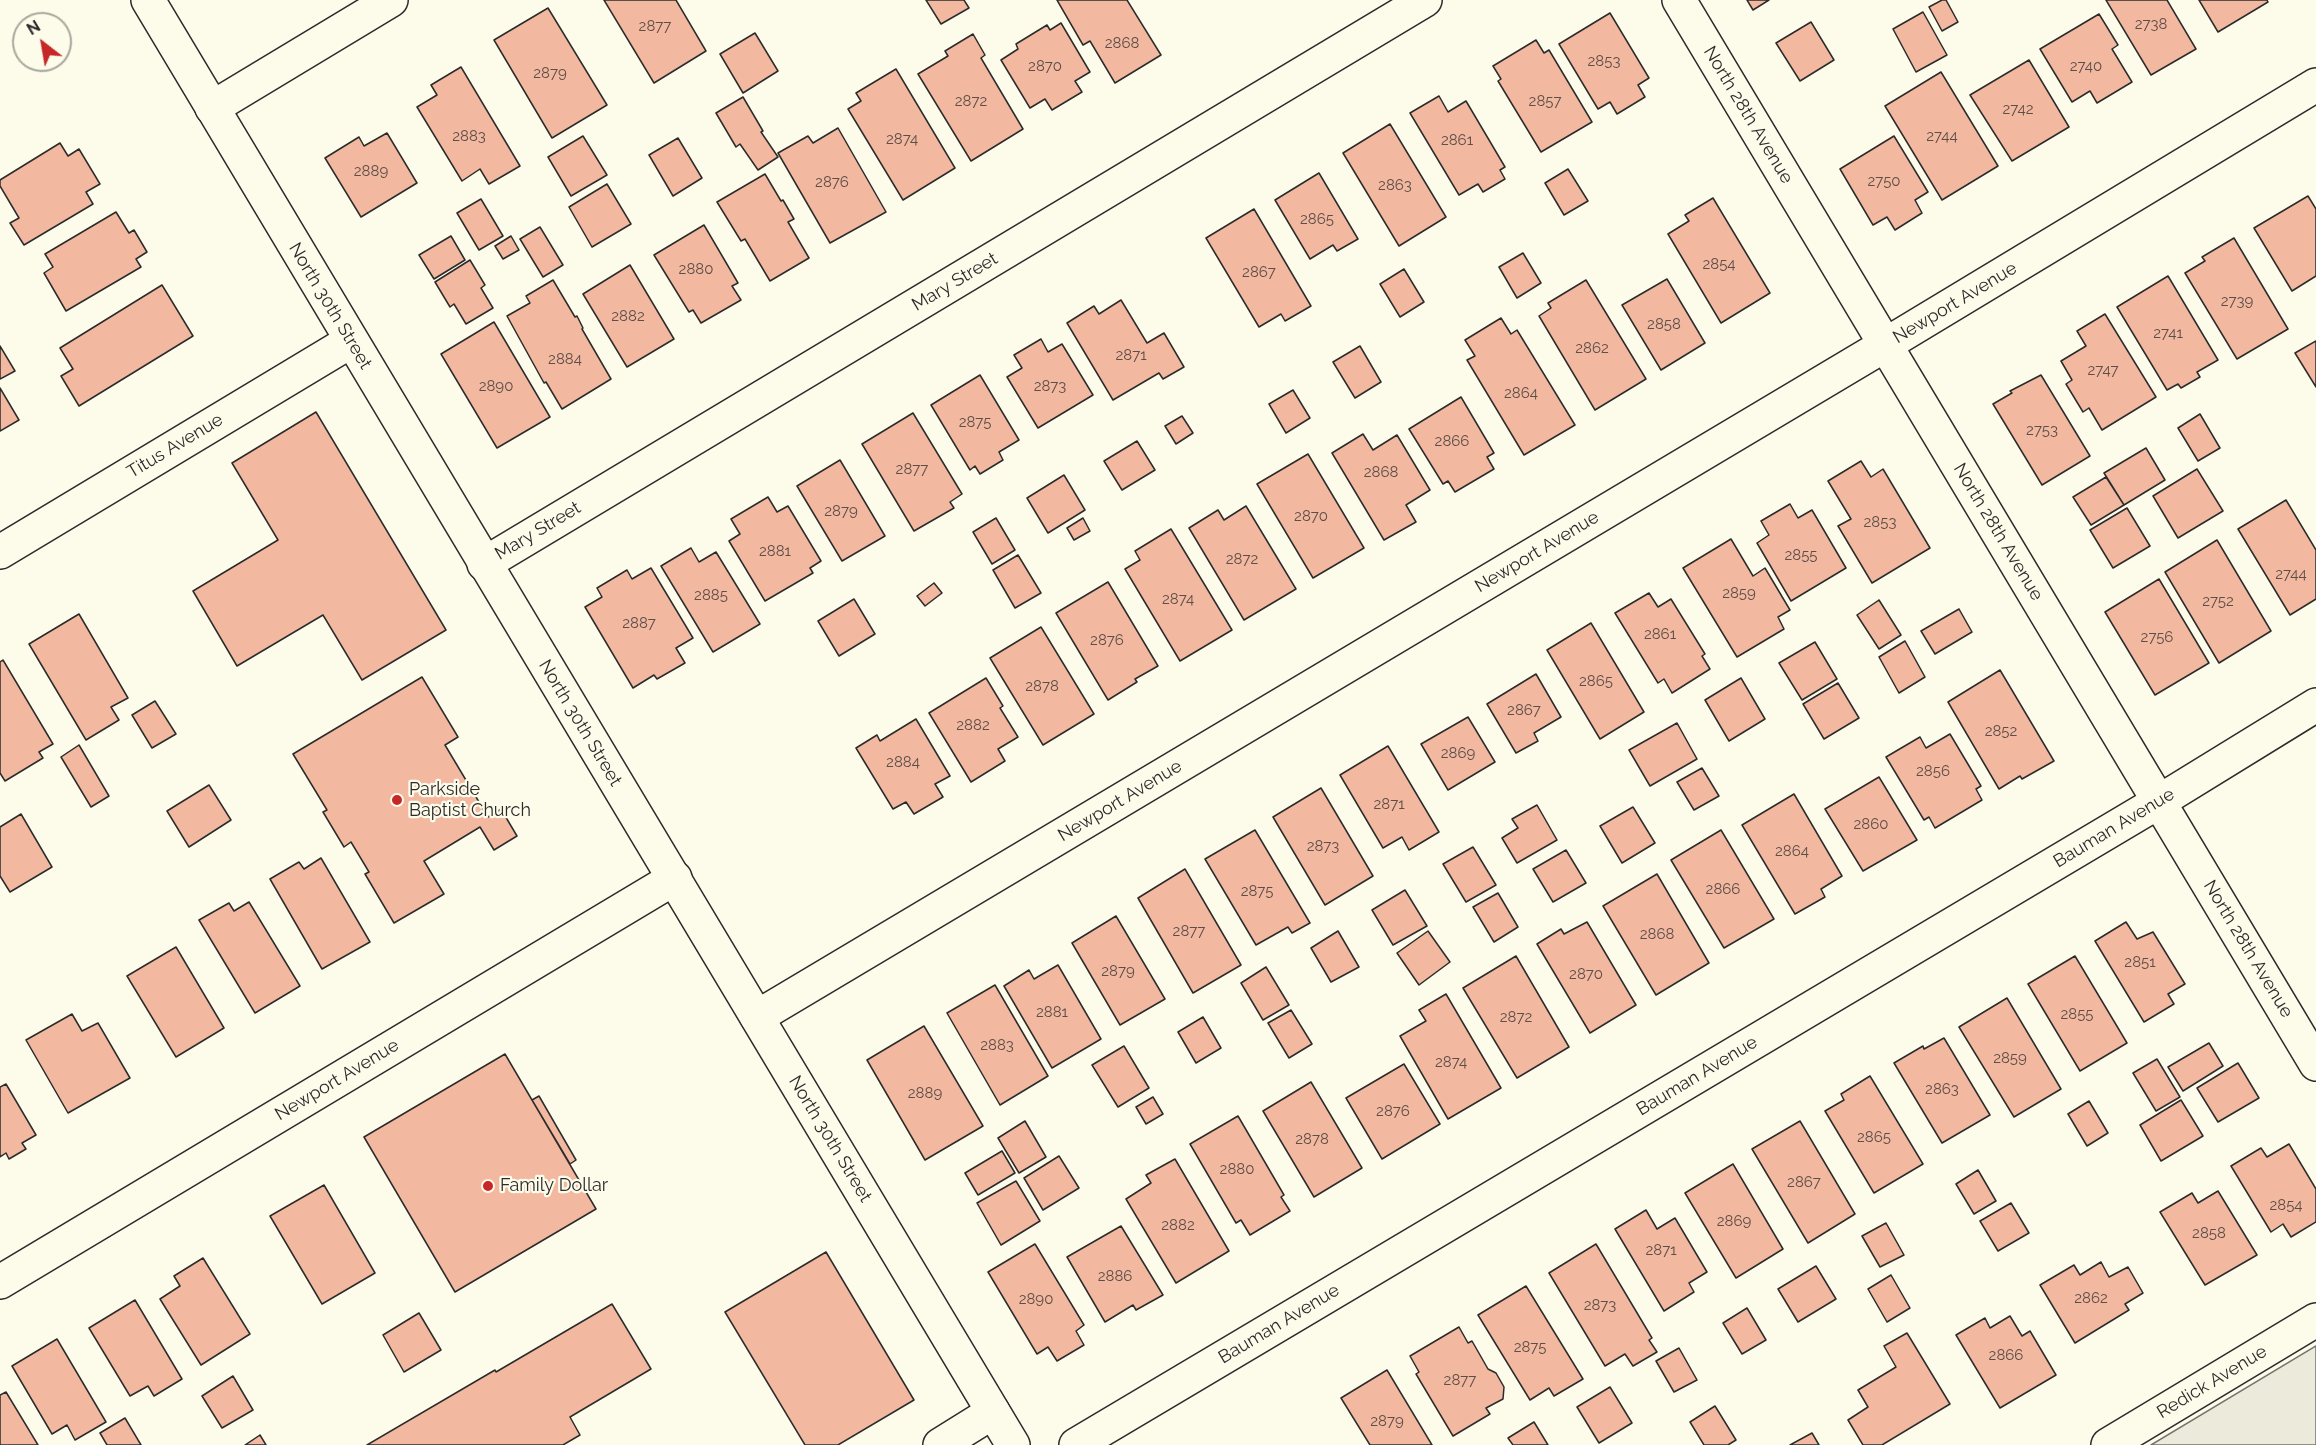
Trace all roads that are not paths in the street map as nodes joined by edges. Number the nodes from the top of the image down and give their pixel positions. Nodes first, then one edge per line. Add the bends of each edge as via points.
1 (148, 0) edge
2 (392, 0) edge
3 (1425, 0) edge
4 (1679, 0) edge
5 (2316, 85) edge
6 (212, 108) junction
7 (351, 341) junction
8 (1886, 345) junction
9 (0, 552) edge
10 (484, 564) junction
11 (2316, 705) edge
12 (2160, 801) junction
13 (675, 878) junction
14 (757, 1017) junction
15 (2316, 1064) edge
16 (0, 1282) edge
17 (2316, 1320) edge
18 (993, 1412) junction
19 (940, 1445) edge
20 (1013, 1445) edge
21 (1076, 1445) edge
22 (2108, 1445) edge

1 - 6 main road, North 30th Street
2 - 6 main road
3 - 10 main road, Mary Street
4 - 8 main road, North 28th Avenue
5 - 8 main road, Newport Avenue
6 - 7 main road, North 30th Street
7 - 9 main road, Titus Avenue
7 - 10 main road, North 30th Street
8 - 12 main road, North 28th Avenue
8 - 14 main road, Newport Avenue
10 - 13 main road, North 30th Street
11 - 12 main road, Bauman Avenue
12 - 15 main road, North 28th Avenue
12 - 21 main road, Bauman Avenue
13 - 14 main road, North 30th Street
13 - 16 main road, Newport Avenue
14 - 18 main road, North 30th Street
17 - 22 main road, Redick Avenue
18 - 19 main road
18 - 20 main road, North 30th Street

